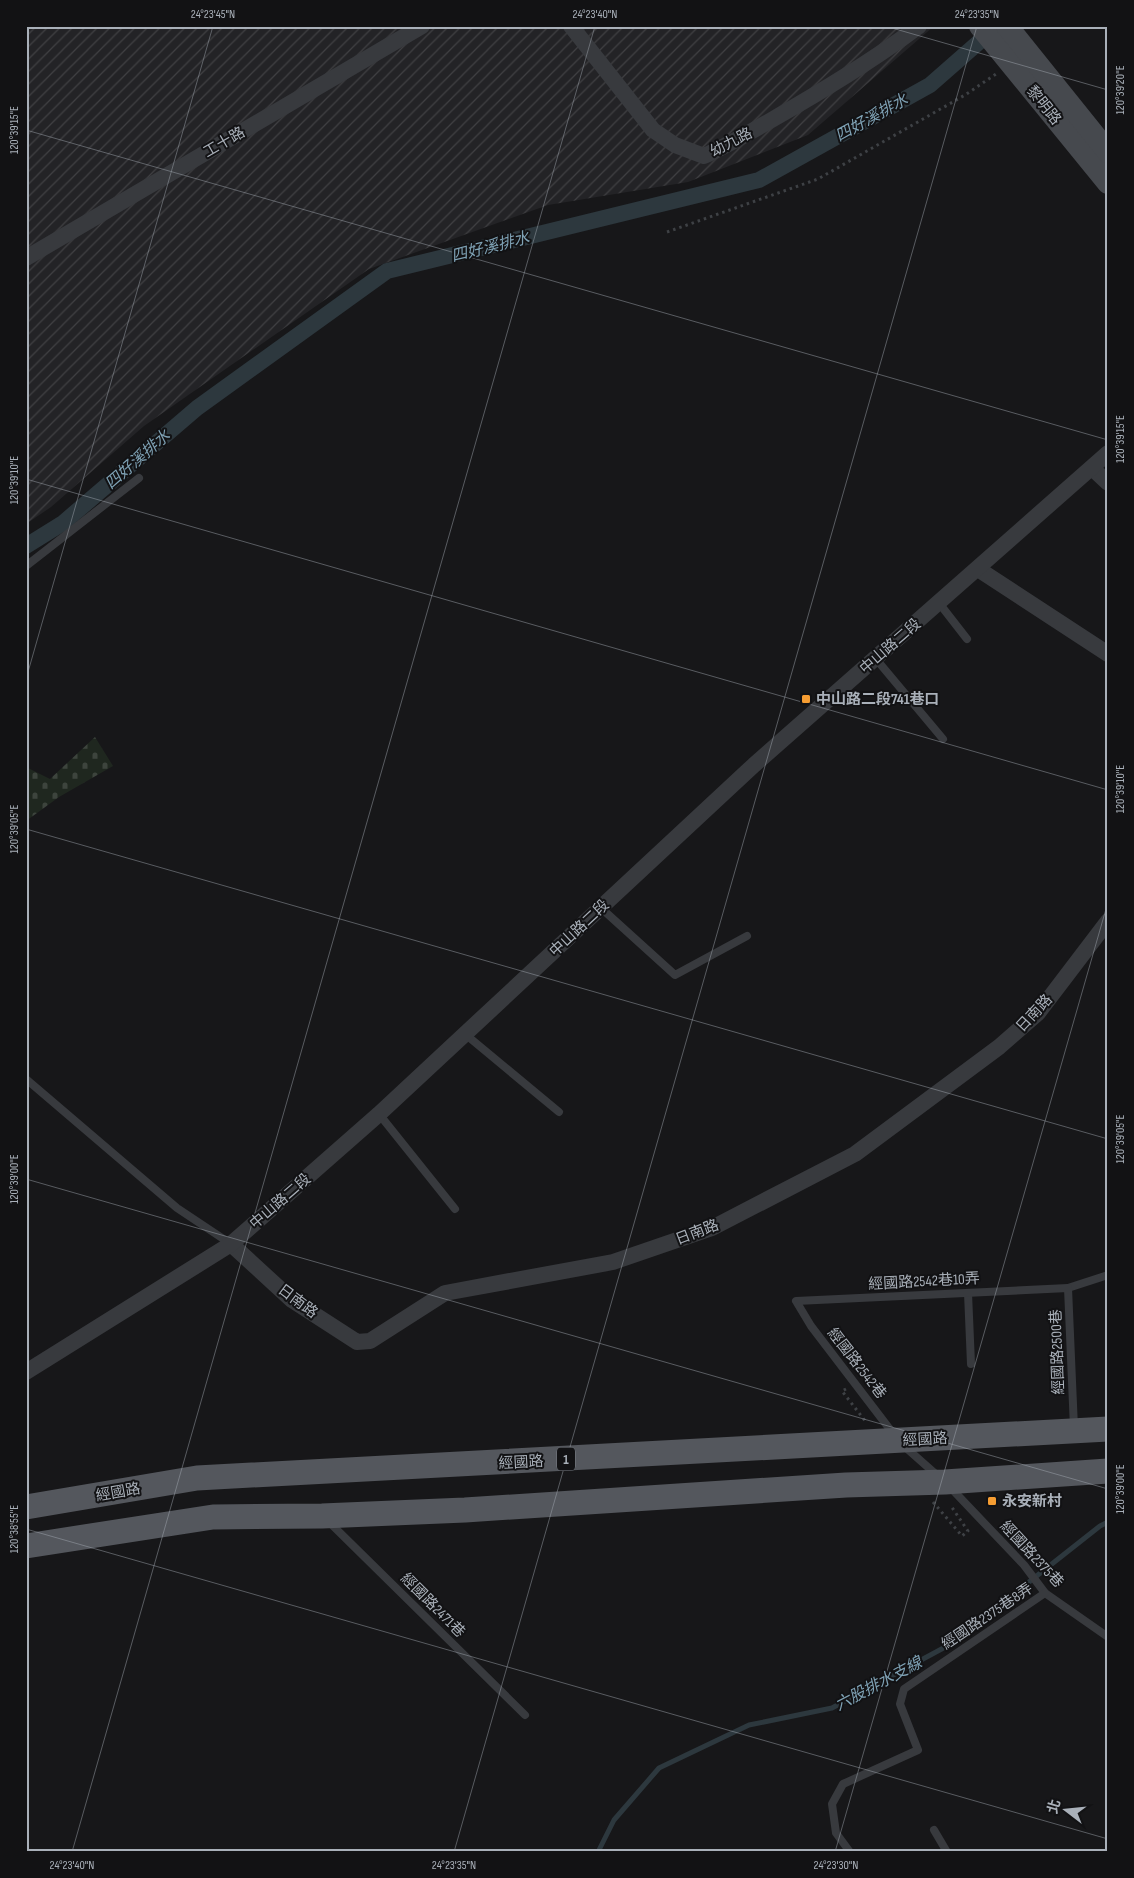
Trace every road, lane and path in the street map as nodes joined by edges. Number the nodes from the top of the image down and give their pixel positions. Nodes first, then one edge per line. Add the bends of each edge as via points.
1 (422, 26) edge
2 (570, 26) edge
3 (919, 26) edge
4 (980, 26) edge
5 (1006, 26) edge
6 (1015, 58) junction
7 (1108, 152) edge
8 (1108, 183) edge
9 (667, 232) dead end
10 (26, 258) edge
11 (1108, 453) edge
12 (1092, 468) junction
13 (139, 478) dead end
14 (1108, 483) edge
15 (26, 566) edge
16 (978, 569) junction
17 (939, 603) junction
18 (968, 639) dead end
19 (1108, 654) edge
20 (876, 658) junction
21 (943, 739) dead end
22 (601, 908) junction
23 (1108, 921) edge
24 (747, 936) dead end
25 (465, 1034) junction
26 (26, 1079) edge
27 (559, 1112) dead end
28 (379, 1114) junction
29 (454, 1210) dead end
30 (231, 1244) junction
31 (1108, 1274) edge
32 (1068, 1288) junction
33 (1053, 1289) joint
34 (968, 1293) junction
35 (796, 1301) joint
36 (971, 1364) dead end
37 (26, 1372) edge
38 (842, 1391) dead end
39 (862, 1416) dead end
40 (1108, 1429) edge
41 (1074, 1430) junction
42 (898, 1441) junction
43 (1108, 1471) edge
44 (944, 1482) junction
45 (26, 1507) edge
46 (956, 1515) dead end
47 (322, 1516) junction
48 (950, 1521) dead end
49 (26, 1546) edge
50 (1045, 1593) junction
51 (1108, 1637) edge
52 (525, 1714) dead end
53 (934, 1830) dead end
54 (850, 1852) edge
55 (947, 1852) edge

1 - 10 street, 工十路
2 - 3 street, 幼九路 via 653,130 675,145 704,156 815,95 883,53
4 - 6 street, 黎明路
5 - 6 street, 黎明路
6 - 7 street, 黎明路
6 - 8 street, 黎明路
6 - 9 path via 965,95 818,179
11 - 12 street, 中山路二段
12 - 14 street
12 - 16 street, 中山路二段
13 - 15 lane
16 - 17 street, 中山路二段
16 - 19 street
17 - 18 lane
17 - 20 street, 中山路二段
20 - 21 lane
20 - 22 street, 中山路二段
22 - 24 lane via 675,975
22 - 25 street, 中山路二段
23 - 30 street, 日南路 via 1038,1013 999,1047 854,1154 712,1228 613,1262 445,1293 370,1341 357,1342 292,1300
25 - 27 lane
25 - 28 street, 中山路二段
26 - 30 lane via 177,1208
28 - 29 lane
28 - 30 street, 中山路二段
30 - 37 street, 中山路二段
31 - 32 lane
32 - 33 lane, 經國路2500巷
32 - 41 lane, 經國路2500巷
33 - 34 lane, 經國路2542巷10弄
34 - 35 lane, 經國路2542巷10弄
34 - 36 lane
35 - 42 lane, 經國路2542巷 via 811,1326
38 - 39 path
40 - 41 main road, 經國路 / 1
41 - 42 main road, 經國路 / 1
42 - 44 lane, 經國路2375巷
42 - 45 main road, 經國路 / 1 via 197,1478
43 - 44 main road
44 - 47 main road
44 - 50 lane, 經國路2375巷 via 1024,1565
46 - 48 path via 968,1531 962,1536
47 - 49 main road via 213,1517
47 - 52 lane, 經國路2471巷
50 - 51 lane, 經國路2375巷
50 - 54 lane, 經國路2375巷8弄 via 904,1689 900,1704 918,1750 843,1784 832,1804 836,1833
53 - 55 lane

